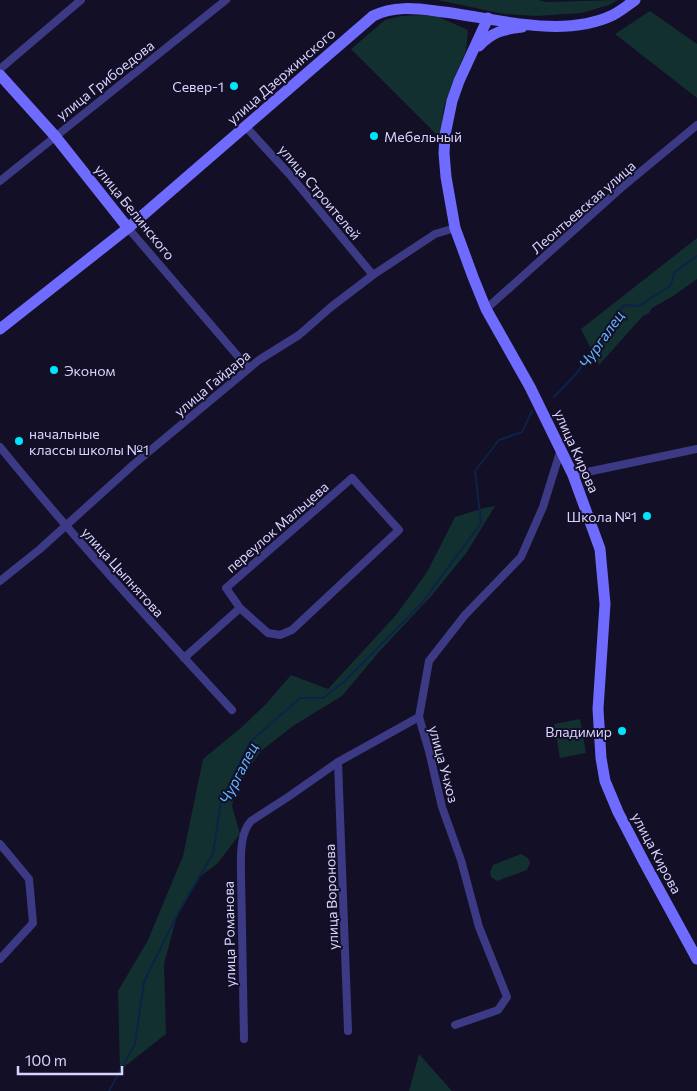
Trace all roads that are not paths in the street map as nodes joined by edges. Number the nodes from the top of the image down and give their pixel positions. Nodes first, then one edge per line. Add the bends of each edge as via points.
1 (226, 0) edge
2 (635, 0) edge
3 (77, 1) edge
4 (464, 14) junction
5 (488, 18) junction
6 (532, 25) junction
7 (478, 41) junction
8 (470, 60) junction
9 (0, 69) edge
10 (0, 75) edge
11 (697, 125) edge
12 (246, 127) junction
13 (55, 136) junction
14 (0, 180) edge
15 (128, 228) junction
16 (455, 228) junction
17 (373, 275) junction
18 (486, 309) junction
19 (0, 329) edge
20 (248, 368) junction
21 (0, 447) edge
22 (561, 449) junction
23 (697, 449) edge
24 (574, 475) junction
25 (66, 526) junction
26 (0, 581) edge
27 (240, 608) junction
28 (184, 658) junction
29 (232, 710) dead end
30 (419, 717) junction
31 (338, 762) junction
32 (0, 844) edge
33 (0, 958) edge
34 (697, 959) edge
35 (455, 1025) dead end
36 (348, 1031) dead end
37 (244, 1039) dead end

1 - 13 street, улица Грибоедова
2 - 6 main road, улица Дзержинского via 614,14 587,24
3 - 9 street
4 - 5 main road, улица Дзержинского
4 - 7 main road via 477,25
4 - 12 main road, улица Дзержинского via 404,8 373,16
5 - 6 main road, улица Дзержинского
5 - 7 main road, улица Кирова
6 - 8 main road via 493,34 480,44
7 - 8 main road, улица Кирова
8 - 16 main road, улица Кирова via 452,101 445,135 446,177
10 - 13 main road, улица Белинского
11 - 18 street, Леонтьевская улица
12 - 15 main road, улица Дзержинского
12 - 17 street, улица Строителей
13 - 14 street, улица Грибоедова
13 - 15 main road, улица Белинского
15 - 19 main road, улица Дзержинского
15 - 20 street, улица Белинского
16 - 17 street, улица Гайдара via 435,234
16 - 18 main road, улица Кирова
17 - 20 street, улица Гайдара via 299,335
18 - 22 main road, улица Кирова
20 - 25 street, улица Гайдара
21 - 25 street, улица Цыпнятова
22 - 24 main road, улица Кирова
22 - 30 street, улица Учхоз via 543,508 521,557 465,615 429,661
23 - 24 street
24 - 34 main road, улица Кирова via 600,548 605,604 598,708 605,781 618,812
25 - 26 street, улица Гайдара
25 - 28 street, улица Цыпнятова
27 - 27 street, переулок Мальцева via 268,633 280,635 292,630 399,530 352,478 226,588
27 - 28 street
28 - 29 street, улица Цыпнятова
30 - 31 street
30 - 35 street, улица Учхоз via 442,807 461,860 479,927 507,997 498,1010
31 - 36 street, улица Воронова
31 - 37 street, улица Романова via 250,821 245,830 241,852
32 - 33 street via 29,879 33,923

